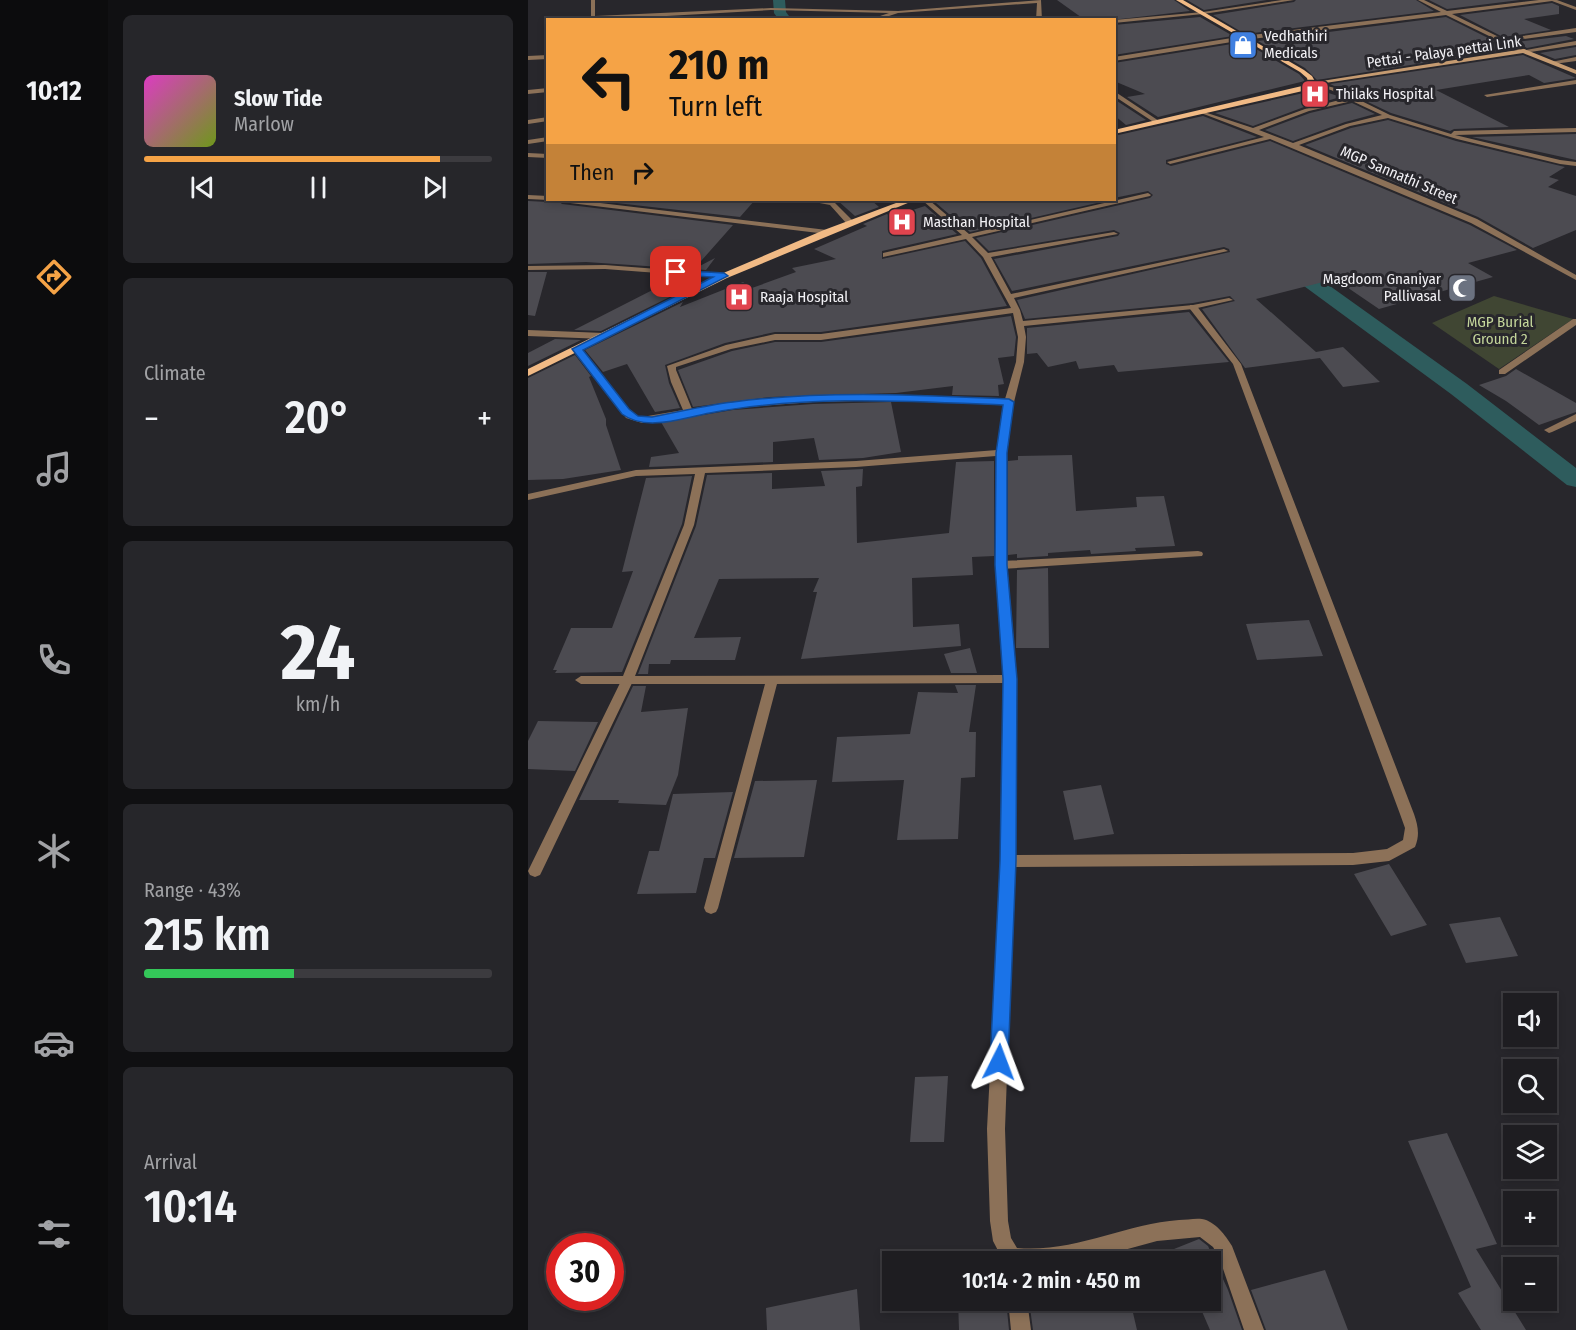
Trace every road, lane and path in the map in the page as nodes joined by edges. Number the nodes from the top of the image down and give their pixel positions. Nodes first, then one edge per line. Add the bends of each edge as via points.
1 (593, 0) edge
2 (1039, 0) edge
3 (1179, 0) edge
4 (1292, 0) edge
5 (1420, 0) edge
6 (1552, 0) edge
7 (1576, 9) edge
8 (898, 12) junction
9 (1443, 12) junction
10 (1203, 13) junction
11 (594, 18) edge
12 (606, 18) edge
13 (877, 18) edge
14 (1039, 18) edge
15 (1116, 22) edge
16 (1576, 30) edge
17 (1244, 39) junction
18 (1503, 40) junction
19 (1576, 44) edge
20 (1526, 51) junction
21 (546, 57) edge
22 (528, 58) edge
23 (1116, 59) edge
24 (1576, 59) edge
25 (1554, 62) junction
26 (1576, 72) edge
27 (1576, 82) edge
28 (1312, 84) junction
29 (546, 90) edge
30 (528, 92) edge
31 (1116, 94) edge
32 (1487, 95) dead end
33 (1351, 99) junction
34 (1203, 112) junction
35 (1388, 116) junction
36 (546, 118) edge
37 (528, 122) edge
38 (1157, 122) junction
39 (1252, 130) junction
40 (1576, 130) edge
41 (1116, 132) edge
42 (1444, 133) junction
43 (1270, 137) junction
44 (546, 139) edge
45 (528, 142) edge
46 (1293, 145) junction
47 (528, 155) edge
48 (546, 156) edge
49 (1170, 162) dead end
50 (1576, 164) edge
51 (1148, 195) dead end
52 (528, 197) edge
53 (546, 198) edge
54 (570, 201) edge
55 (830, 201) edge
56 (908, 201) edge
57 (926, 201) edge
58 (850, 222) junction
59 (827, 232) junction
60 (1114, 234) dead end
61 (968, 237) junction
62 (1224, 251) dead end
63 (886, 255) dead end
64 (986, 256) junction
65 (528, 268) edge
66 (724, 276) junction
67 (1576, 278) edge
68 (1009, 297) junction
69 (1229, 300) dead end
70 (1192, 307) junction
71 (1016, 310) junction
72 (1576, 321) edge
73 (1021, 324) junction
74 (528, 333) edge
75 (604, 336) junction
76 (577, 349) junction
77 (1502, 372) dead end
78 (528, 373) edge
79 (1009, 402) junction
80 (688, 413) junction
81 (1576, 417) edge
82 (1549, 430) dead end
83 (1001, 453) junction
84 (701, 471) junction
85 (528, 497) edge
86 (1198, 554) dead end
87 (1001, 565) junction
88 (1010, 679) junction
89 (581, 680) dead end
90 (772, 680) junction
91 (627, 681) junction
92 (1008, 861) junction
93 (535, 871) dead end
94 (711, 908) dead end
95 (1008, 1251) edge
96 (1081, 1251) edge
97 (1018, 1311) edge
98 (1021, 1330) edge
99 (1254, 1330) edge

1 - 11 street
2 - 8 street
2 - 14 street
3 - 10 main road
4 - 10 street
5 - 9 street
6 - 7 street
6 - 9 street
8 - 12 street via 717,9
8 - 13 street
9 - 17 street
9 - 18 street
10 - 15 street
10 - 17 main road
16 - 18 street
17 - 23 street
17 - 28 main road via 1302,71
18 - 20 street
19 - 20 street
20 - 25 street, Pettai - Palaya pettai Link
20 - 28 street, Pettai - Palaya pettai Link
21 - 22 street
24 - 25 street
25 - 26 street, Pettai - Palaya pettai Link
27 - 32 street
28 - 33 street
28 - 34 main road
29 - 30 street
31 - 38 street
33 - 35 street
33 - 39 street
34 - 38 main road
34 - 39 street, MGP Sannathi Street
35 - 42 street
35 - 46 street via 1348,125
36 - 37 street
38 - 41 main road
39 - 43 street, MGP Sannathi Street
40 - 42 street
42 - 50 street
43 - 46 street, MGP Sannathi Street
43 - 49 street
44 - 45 street
46 - 67 street, MGP Sannathi Street via 1474,221
47 - 48 street
51 - 61 street
52 - 53 street
54 - 59 street
55 - 58 street
56 - 58 main road
57 - 61 street
58 - 59 main road
59 - 66 main road
60 - 64 street
61 - 63 street
61 - 64 street
62 - 68 street
64 - 68 street
65 - 66 street via 605,267
66 - 75 main road
68 - 71 street
69 - 70 street
70 - 73 street
70 - 92 street via 1238,364 1407,814 1412,828 1410,843 1389,855 1353,859
71 - 73 street
71 - 80 street via 821,337 775,337 702,355 671,366
72 - 77 street
73 - 79 street via 1020,362
74 - 75 street
75 - 76 main road
76 - 78 main road
76 - 80 street via 629,416 652,420
79 - 80 street via 849,398 733,405
79 - 83 street
81 - 82 street
83 - 84 street
83 - 87 street
84 - 85 street via 636,473
84 - 91 street via 689,525
86 - 87 street
87 - 88 street
88 - 90 street
88 - 92 street
89 - 91 street
90 - 91 street
90 - 94 street
91 - 93 street
92 - 95 street via 996,1129 999,1221
96 - 99 street via 1158,1232 1203,1228 1227,1252
97 - 98 street

